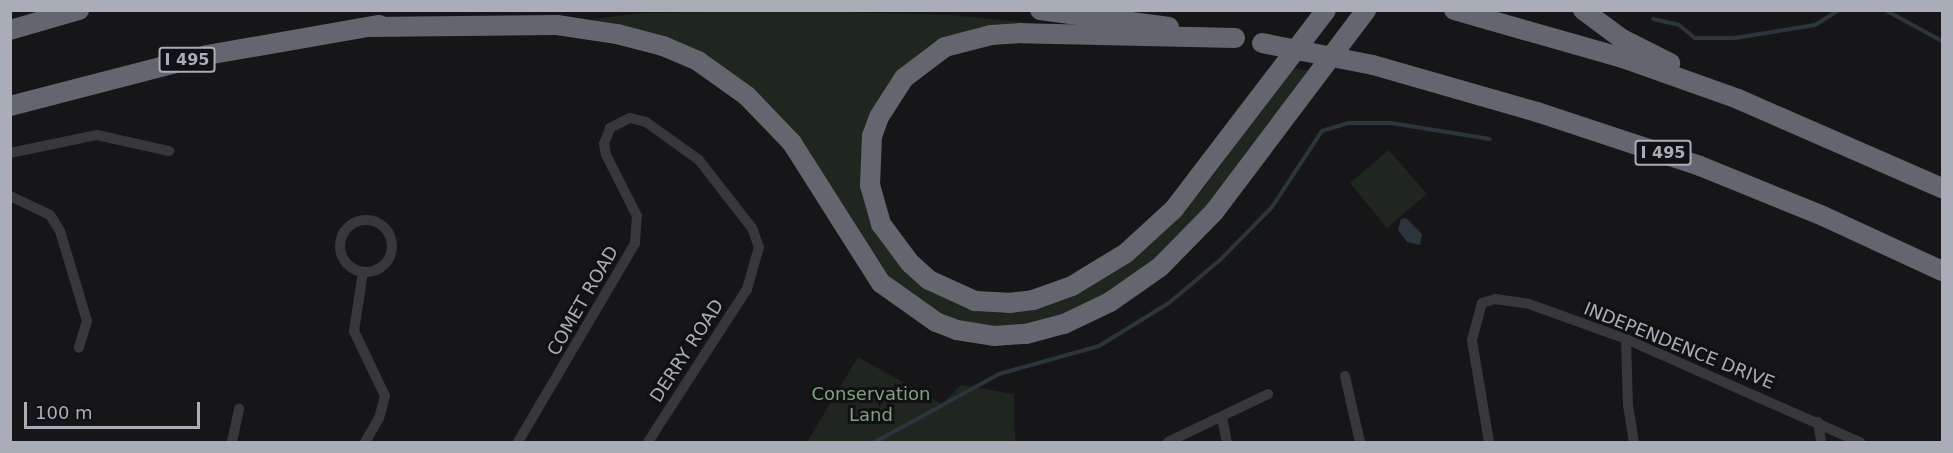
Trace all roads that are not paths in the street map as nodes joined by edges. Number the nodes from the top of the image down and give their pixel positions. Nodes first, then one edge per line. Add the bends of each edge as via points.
1 (79, 10) edge
2 (504, 10) edge
3 (1040, 10) edge
4 (1326, 10) edge
5 (1366, 10) edge
6 (1454, 10) edge
7 (1583, 10) edge
8 (368, 27) junction
9 (10, 30) edge
10 (1235, 38) junction
11 (1738, 99) junction
12 (10, 106) edge
13 (170, 151) dead end
14 (10, 153) edge
15 (1942, 188) edge
16 (10, 196) edge
17 (363, 272) junction
18 (1942, 272) edge
19 (753, 277) joint
20 (1626, 339) junction
21 (79, 348) dead end
22 (1346, 376) dead end
23 (1268, 394) dead end
24 (239, 409) dead end
25 (1222, 417) junction
26 (1818, 422) junction
27 (232, 442) edge
28 (365, 442) edge
29 (518, 442) edge
30 (648, 442) edge
31 (1168, 442) edge
32 (1227, 442) edge
33 (1360, 442) edge
34 (1489, 442) edge
35 (1634, 442) edge
36 (1821, 442) edge
37 (1860, 442) edge

1 - 9 highway
2 - 8 highway, I 495
3 - 10 highway, I 495
4 - 10 highway via 1174,209 1126,253 1072,286 1033,300 975,301 929,280 910,263 882,224 870,185 872,136 879,117 904,78 945,47 991,35 1021,33
5 - 8 highway via 1214,212 1160,267 1110,302 1064,324 994,336 936,322 881,283 792,143 747,96 698,61 663,46 617,34 557,25
6 - 11 highway via 1623,58
7 - 11 highway via 1622,39
8 - 12 highway, I 495 via 207,55
10 - 18 highway, I 495, bridge via 1373,65 1538,112 1700,166 1822,216
11 - 15 highway
13 - 14 street via 97,135
16 - 21 street via 50,215 60,231 87,321
17 - 17 street via 350,266 340,248 346,229 364,219 383,226 392,243 386,262 376,270
17 - 28 street via 354,330 385,396
19 - 29 street, COMET ROAD via 760,253 757,237 707,168 641,120 624,119 614,124 607,133 604,150 637,216 635,243
19 - 30 street, DERRY ROAD
20 - 26 street, INDEPENDENCE DRIVE
20 - 34 street, INDEPENDENCE DRIVE via 1521,302 1495,299 1482,303 1472,351
20 - 35 street via 1628,405
22 - 33 street
23 - 25 street
24 - 27 street
25 - 31 street
25 - 32 street
26 - 36 street
26 - 37 street, INDEPENDENCE DRIVE

